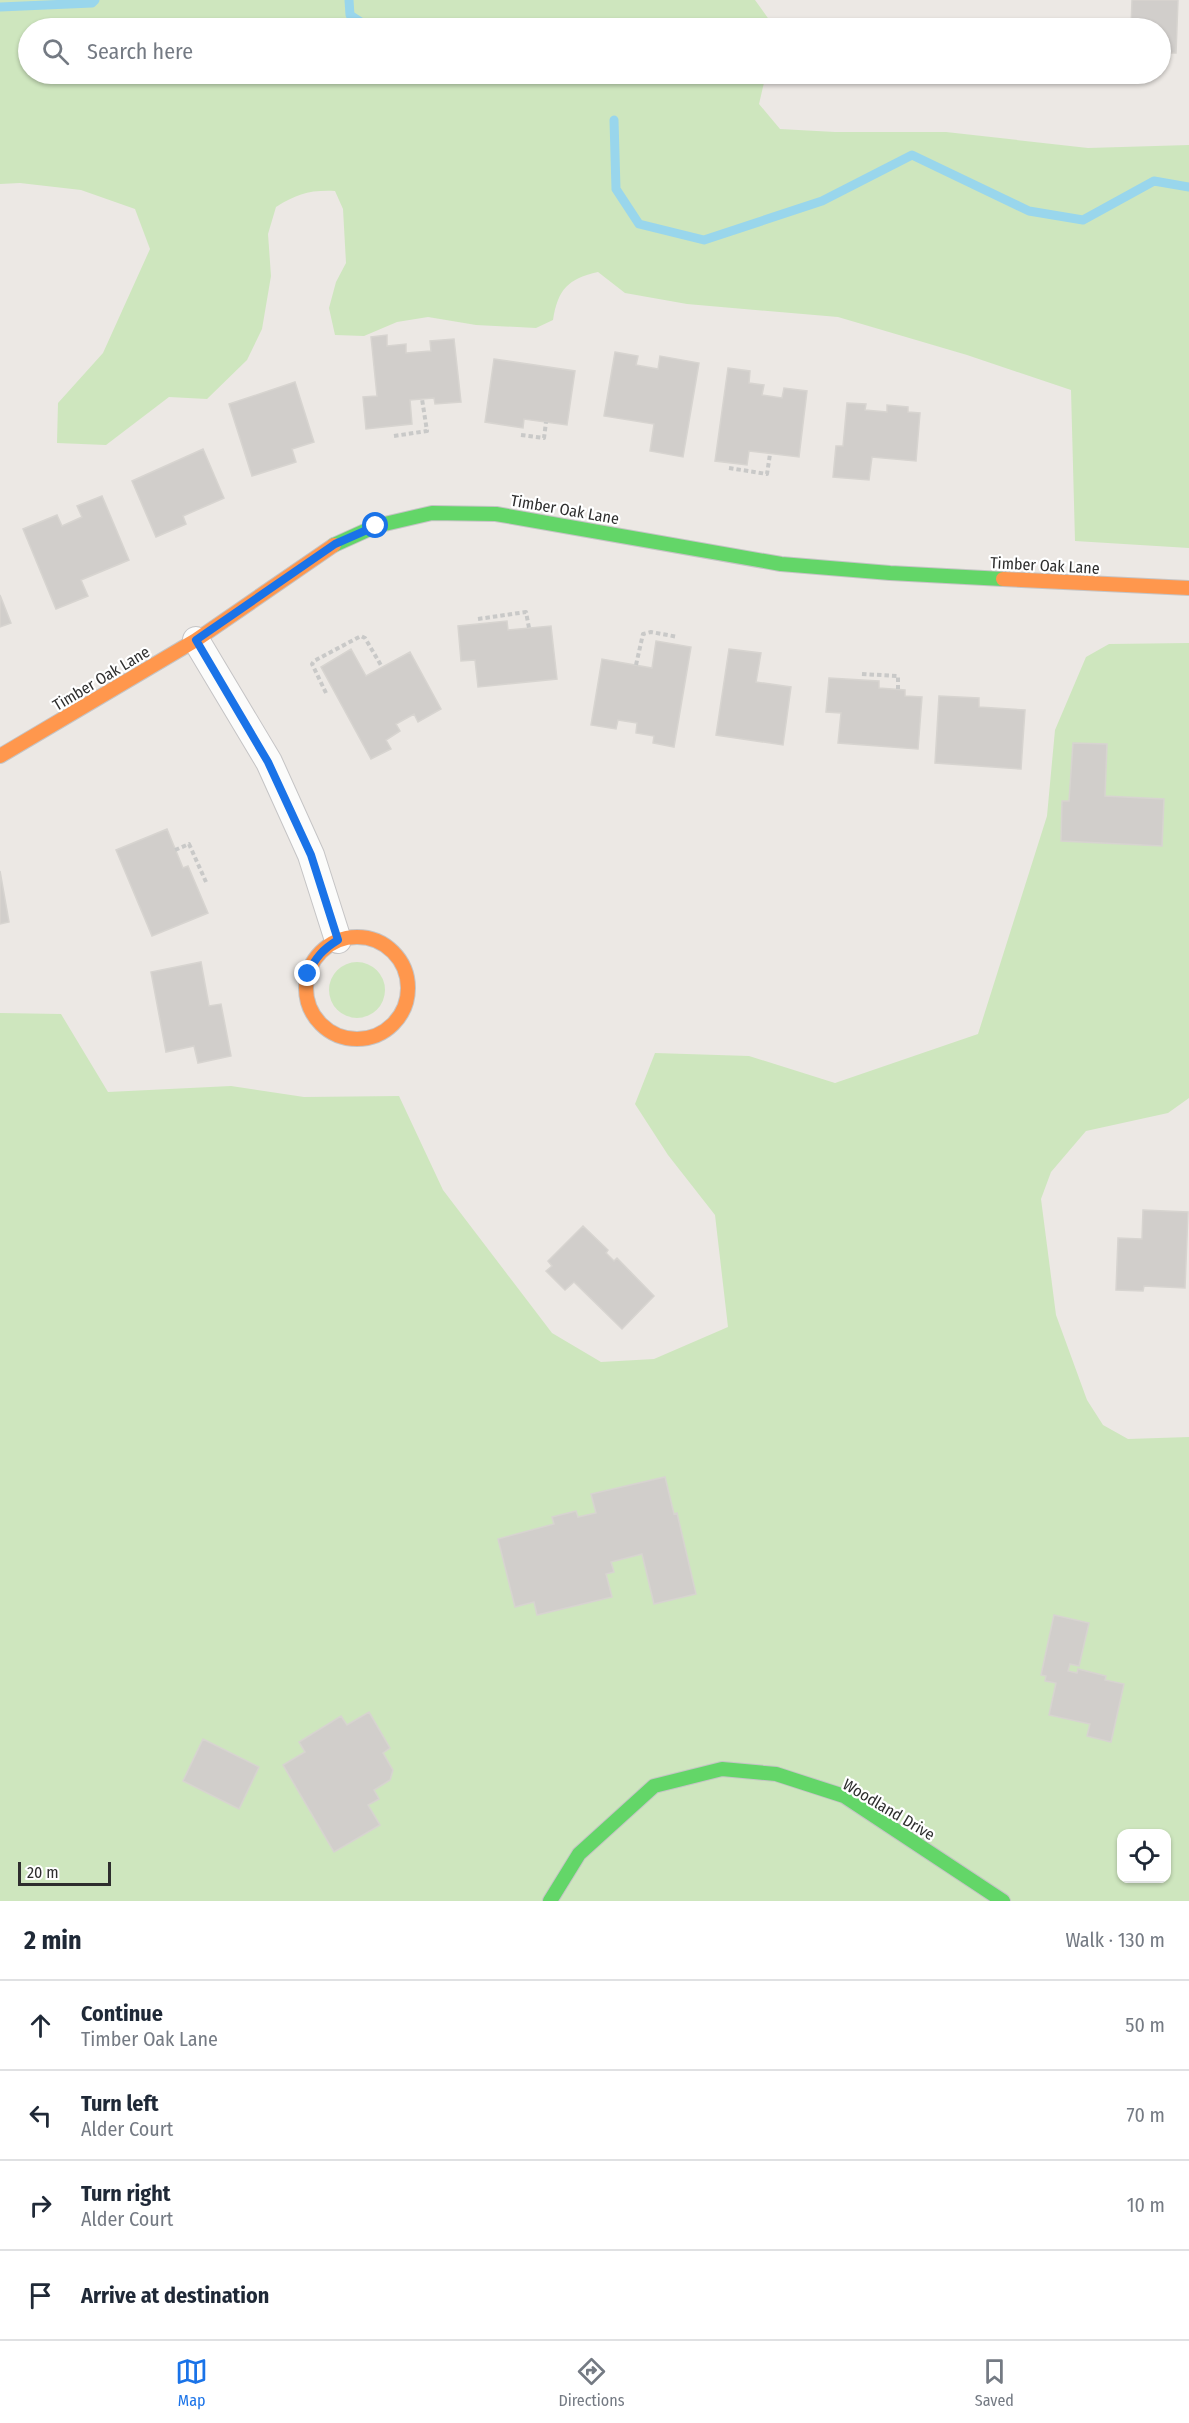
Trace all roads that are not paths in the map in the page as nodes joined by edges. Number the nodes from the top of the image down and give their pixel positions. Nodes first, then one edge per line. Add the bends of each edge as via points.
1 (1189, 588) edge
2 (196, 640) junction
3 (0, 756) edge
4 (338, 940) junction
5 (550, 1901) edge
6 (1003, 1901) edge

1 - 2 street, Timber Oak Lane via 781,564 496,514 432,513 376,526 335,544
2 - 3 street, Timber Oak Lane
2 - 4 street via 268,762 311,855
4 - 4 street via 314,960 306,990 309,1005 316,1020 328,1030 343,1037 374,1036 388,1028 402,1009 408,986 405,970 384,945 370,938
5 - 6 street, Woodland Drive via 579,1854 654,1786 722,1769 776,1773 844,1796

